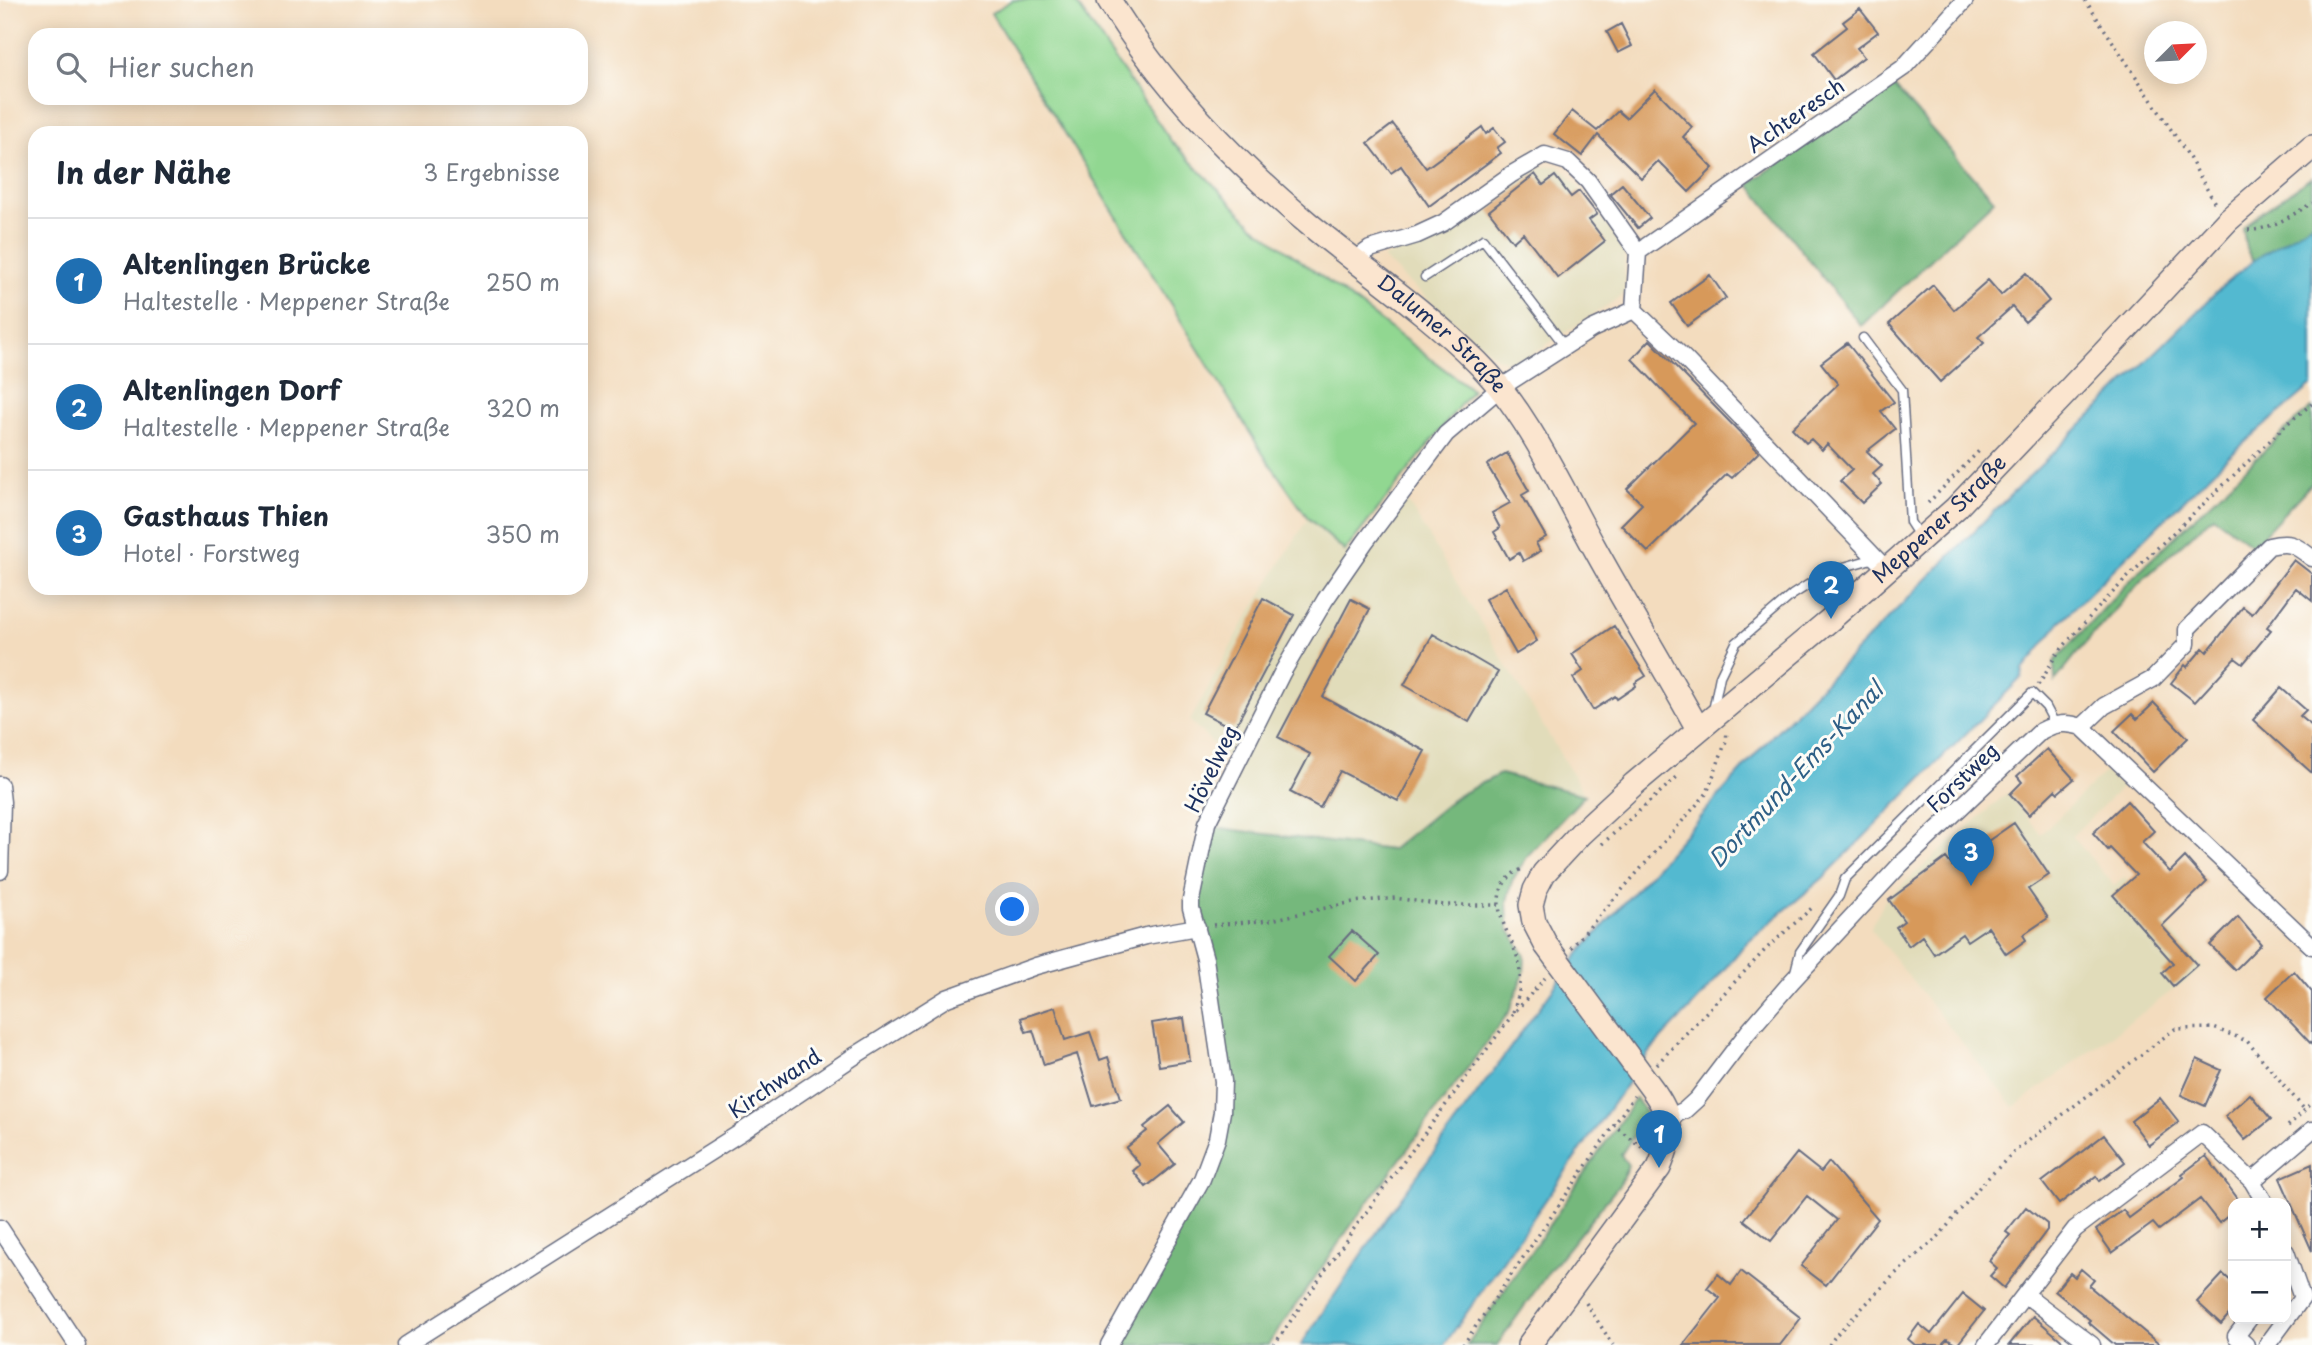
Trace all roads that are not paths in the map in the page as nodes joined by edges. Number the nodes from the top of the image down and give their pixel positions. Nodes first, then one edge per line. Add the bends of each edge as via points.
1 (1110, 0) edge
2 (1965, 0) edge
3 (2312, 147) edge
4 (1638, 252) junction
5 (1355, 260) junction
6 (1425, 277) dead end
7 (1634, 310) junction
8 (1863, 338) dead end
9 (1565, 346) junction
10 (1500, 388) junction
11 (1915, 530) junction
12 (2312, 558) edge
13 (1881, 564) junction
14 (1713, 717) junction
15 (2054, 724) junction
16 (2082, 727) junction
17 (0, 785) edge
18 (0, 871) edge
19 (1197, 927) junction
20 (2312, 946) edge
21 (1792, 981) junction
22 (1668, 1118) junction
23 (2312, 1130) edge
24 (2252, 1181) junction
25 (2262, 1198) edge
26 (0, 1228) edge
27 (2291, 1272) edge
28 (2026, 1295) junction
29 (2291, 1313) edge
30 (2245, 1324) edge
31 (2283, 1324) edge
32 (77, 1345) edge
33 (406, 1345) edge
34 (1109, 1345) edge
35 (1529, 1345) edge
36 (1986, 1345) edge
37 (2092, 1345) edge
38 (2246, 1345) edge
39 (2267, 1345) edge

1 - 5 main road, Dalumer Straße via 1152,63 1192,110 1258,180
2 - 4 street, Achteresch via 1903,68
3 - 11 main road, Meppener Straße via 2222,208 2101,356 1965,499
4 - 5 street via 1588,181 1568,162 1545,155 1443,223
4 - 7 street
5 - 10 main road, Dalumer Straße via 1445,333
6 - 9 lane via 1483,239
7 - 9 street, Hövelweg
7 - 13 street
8 - 11 lane via 1902,390
9 - 10 street, Hövelweg
10 - 14 main road, Dalumer Straße
10 - 19 street, Hövelweg via 1446,434 1364,542 1282,673 1207,823 1191,900
11 - 13 main road, Meppener Straße
12 - 16 street via 2295,545 2269,546 2187,629 2187,644 2153,679 2104,706
13 - 14 main road, Meppener Straße
13 - 14 lane via 1830,571 1792,595 1736,643 1720,676
14 - 22 main road, Meppener Straße, bridge via 1580,834 1544,873 1531,905 1534,922
15 - 16 street
15 - 21 street, Forstweg via 2041,731 1901,864
15 - 21 lane via 2032,693 1845,879 1839,896 1800,952
16 - 20 street
17 - 18 street
19 - 33 street, Kirchwand via 1036,966 947,998
19 - 34 street, Hövelweg via 1223,1081 1217,1139 1202,1179
21 - 22 street, Forstweg via 1698,1100
22 - 35 main road via 1670,1133 1659,1168
23 - 24 street
24 - 25 street
24 - 28 street via 2202,1133 2075,1228
26 - 32 street
27 - 29 street via 2302,1298
28 - 36 street
28 - 37 street
30 - 38 street via 2236,1336
31 - 39 street

